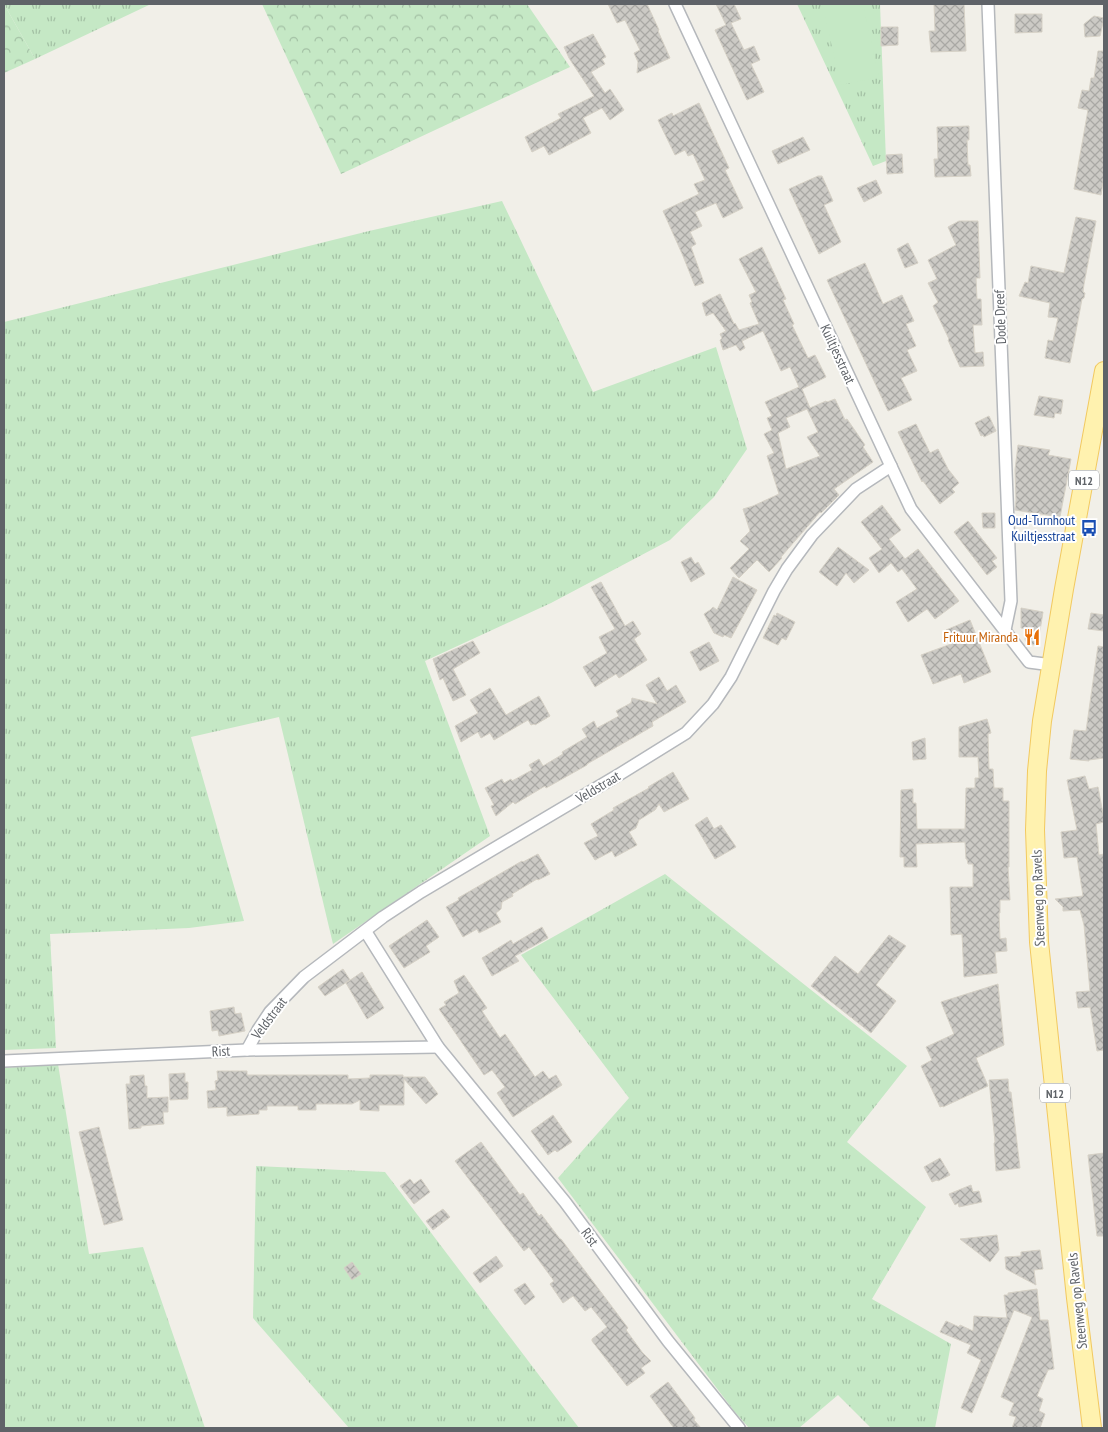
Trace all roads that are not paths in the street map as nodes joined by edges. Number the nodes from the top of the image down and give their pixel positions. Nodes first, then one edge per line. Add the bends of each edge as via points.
1 (675, 4) edge
2 (988, 4) edge
3 (1104, 371) edge
4 (891, 466) junction
5 (1005, 630) junction
6 (1052, 665) junction
7 (366, 932) junction
8 (438, 1047) junction
9 (247, 1050) junction
10 (4, 1061) edge
11 (738, 1428) edge
12 (1092, 1428) edge

1 - 4 street, Kuiltjesstraat
2 - 5 street, Dode Dreef via 1011,601
3 - 6 main road, Steenweg op Ravels / N12
4 - 5 street, Kuiltjesstraat via 912,509
4 - 7 street, Veldstraat via 856,490 812,535 774,591 731,677 713,704 686,732 421,892
5 - 6 street, Kuiltjesstraat via 1029,662
6 - 12 main road, Steenweg op Ravels / N12 via 1037,770 1035,830 1039,942
7 - 8 street, Rist
7 - 9 street, Veldstraat via 304,977 270,1012
8 - 9 street, Rist
8 - 11 street, Rist via 565,1202 668,1341
9 - 10 street, Rist

